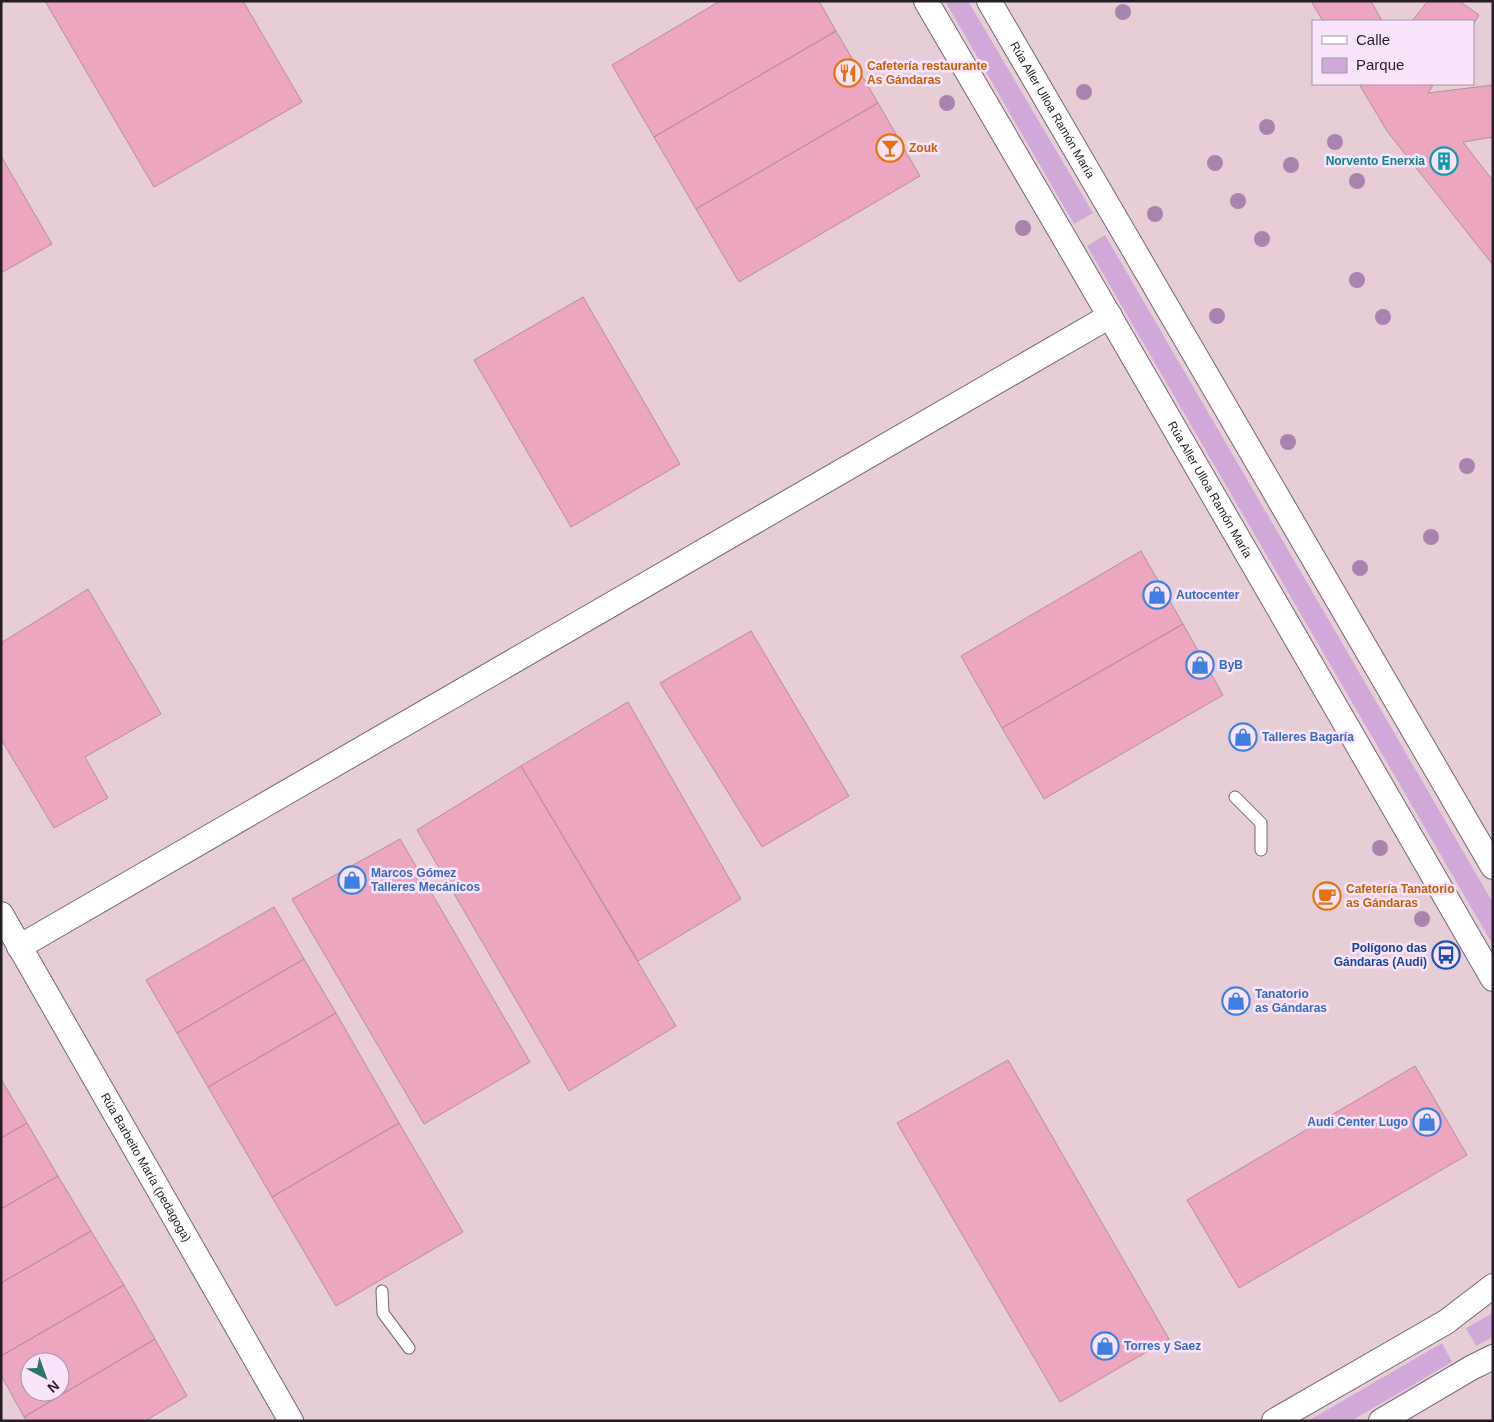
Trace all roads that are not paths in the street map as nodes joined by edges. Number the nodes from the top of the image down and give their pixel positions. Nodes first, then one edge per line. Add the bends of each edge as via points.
1 (926, 1) edge
2 (989, 1) edge
3 (1110, 316) junction
4 (1235, 797) dead end
5 (1261, 850) dead end
6 (1493, 867) edge
7 (1, 914) edge
8 (19, 947) junction
9 (1493, 979) edge
10 (1493, 1286) edge
11 (382, 1290) dead end
12 (409, 1348) dead end
13 (1493, 1357) edge
14 (292, 1421) edge
15 (1274, 1421) edge
16 (1380, 1421) edge

1 - 3 street, Rúa Aller Ulloa Ramón María
2 - 6 street, Rúa Aller Ulloa Ramón María
3 - 8 street
3 - 9 street, Rúa Aller Ulloa Ramón María
4 - 5 lane via 1261,823
7 - 8 street, Rúa Barbeito María (pedagoga)
8 - 14 street, Rúa Barbeito María (pedagoga)
10 - 15 street via 1446,1322
11 - 12 lane via 383,1313
13 - 16 street

